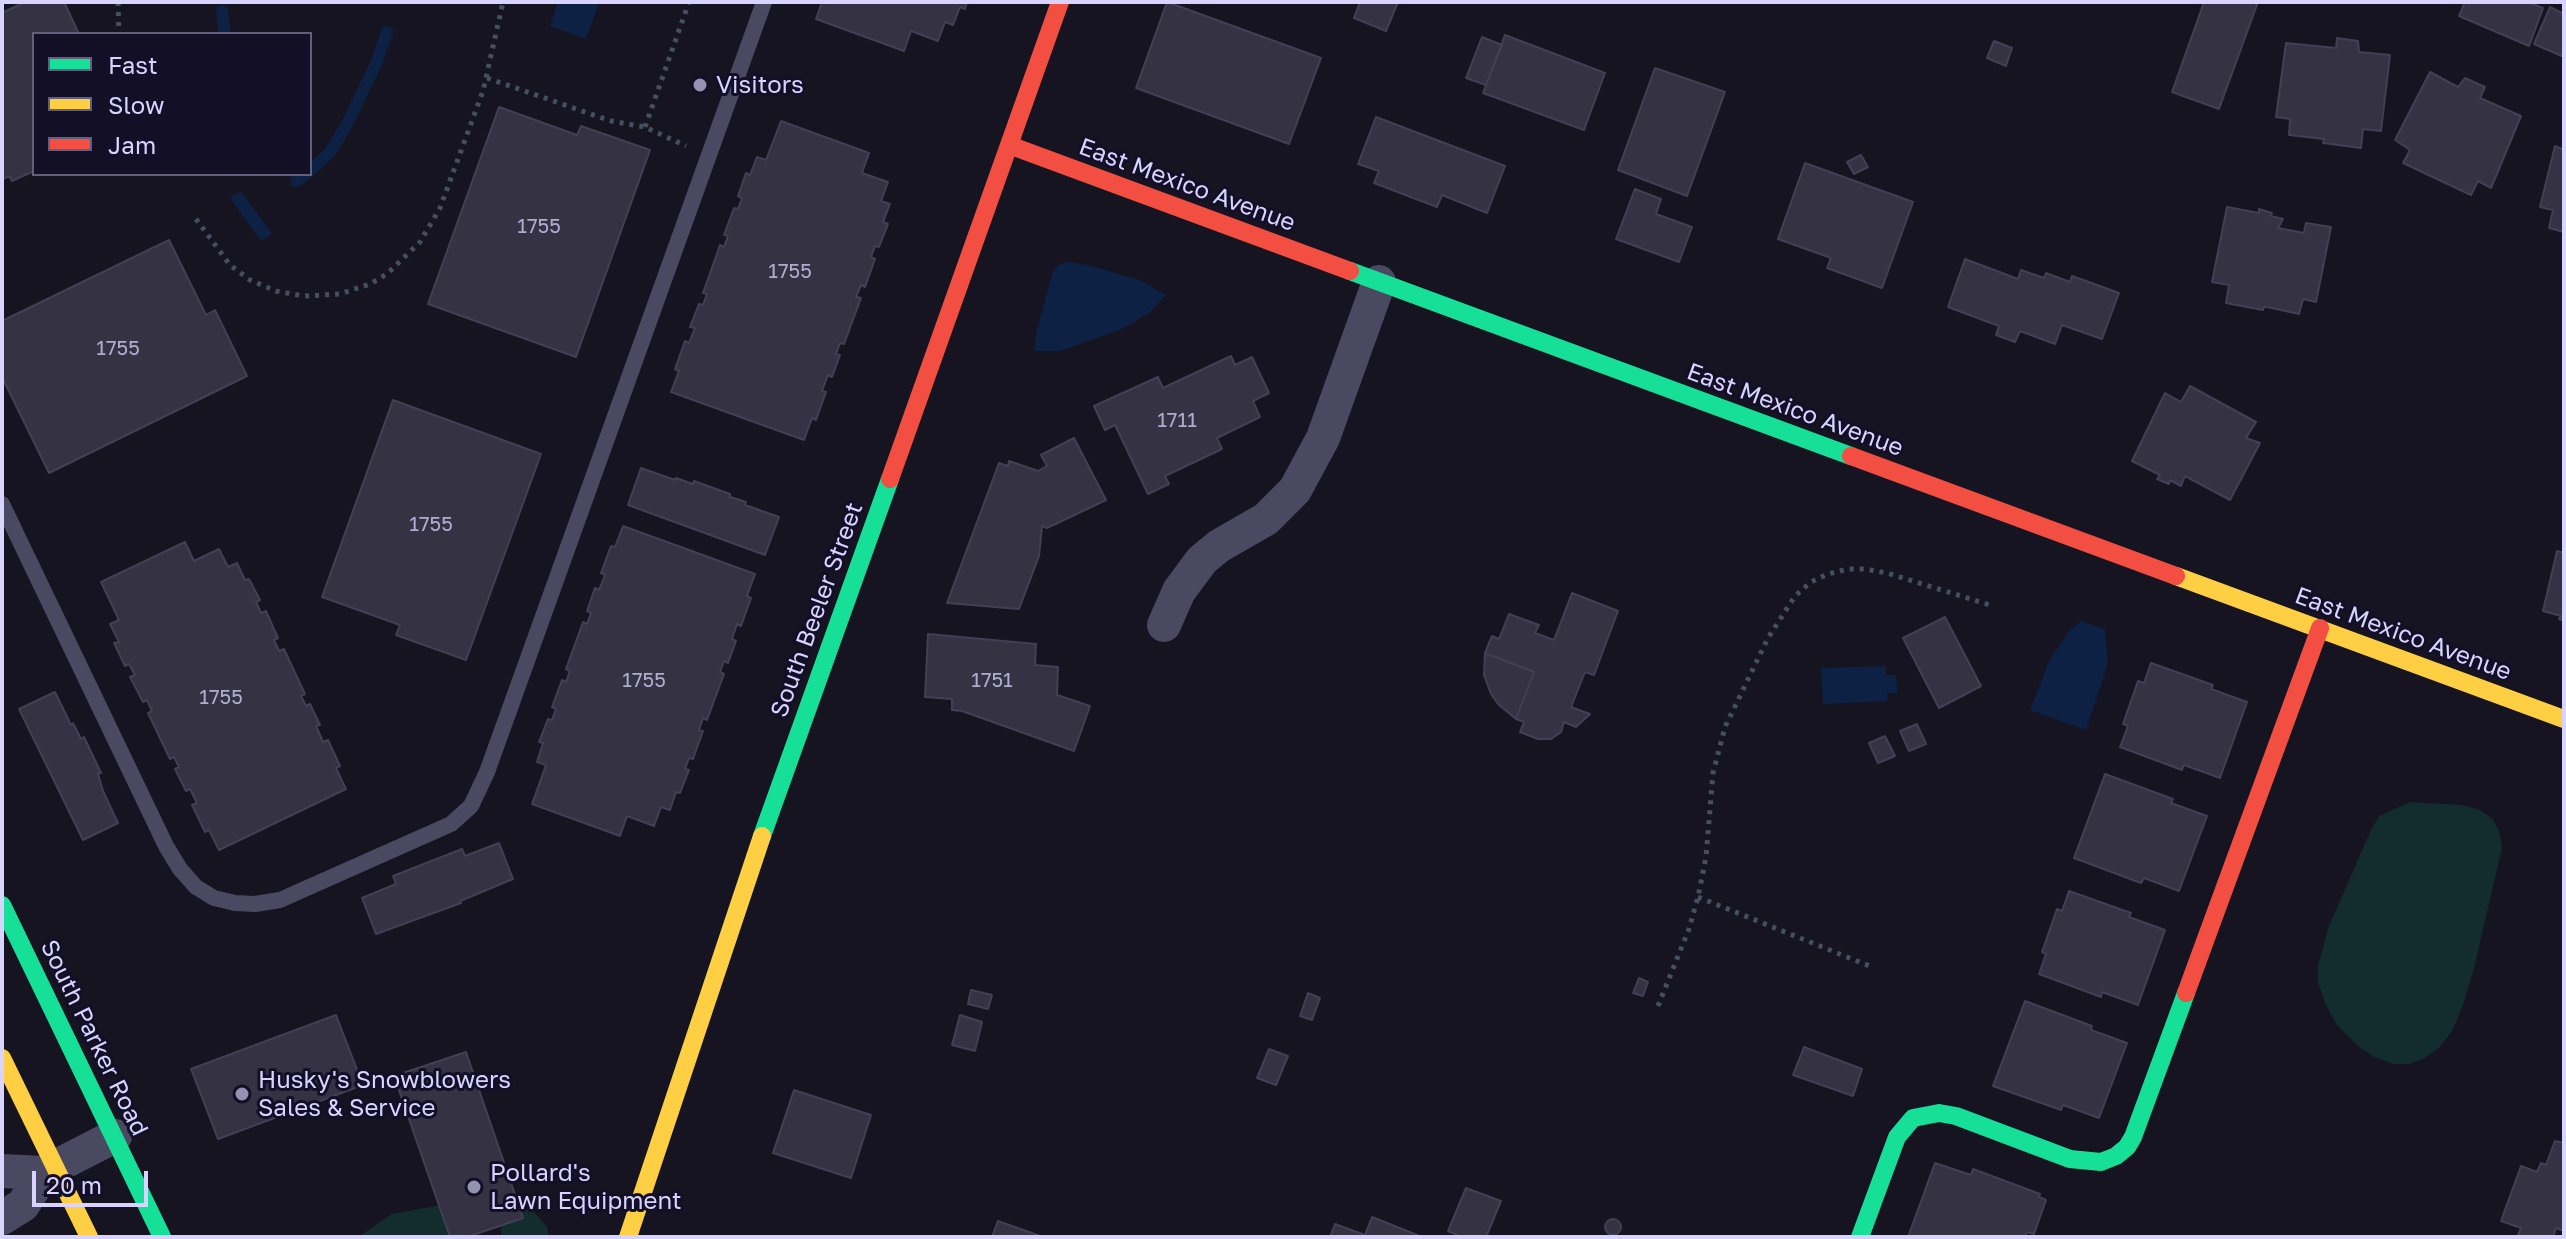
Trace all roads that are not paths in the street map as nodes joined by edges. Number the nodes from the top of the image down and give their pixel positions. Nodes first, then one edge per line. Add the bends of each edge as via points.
1 (764, 2) edge
2 (1060, 2) edge
3 (1009, 145) junction
4 (1379, 282) junction
5 (2, 504) edge
6 (1164, 625) dead end
7 (2320, 628) junction
8 (2564, 719) edge
9 (2, 905) edge
10 (2, 1058) edge
11 (115, 1136) junction
12 (49, 1170) junction
13 (2, 1171) edge
14 (2, 1218) edge
15 (89, 1237) edge
16 (162, 1237) edge
17 (628, 1237) edge
18 (1860, 1237) edge

1 - 5 lane via 487,772 471,806 459,818 280,900 235,903 196,887 166,846
2 - 3 street, South Beeler Street
3 - 4 street, East Mexico Avenue
3 - 17 street, South Beeler Street via 751,866
4 - 6 street via 1323,438 1295,490 1266,519 1202,560 1179,591
4 - 7 street, East Mexico Avenue
7 - 8 street, East Mexico Avenue
7 - 18 street via 2127,1147 2109,1159 2084,1161 1956,1116 1913,1118 1897,1137
9 - 11 street, South Parker Road
10 - 12 street
11 - 12 street
11 - 16 street, South Parker Road
12 - 13 street
12 - 14 street via 23,1205
12 - 15 street

